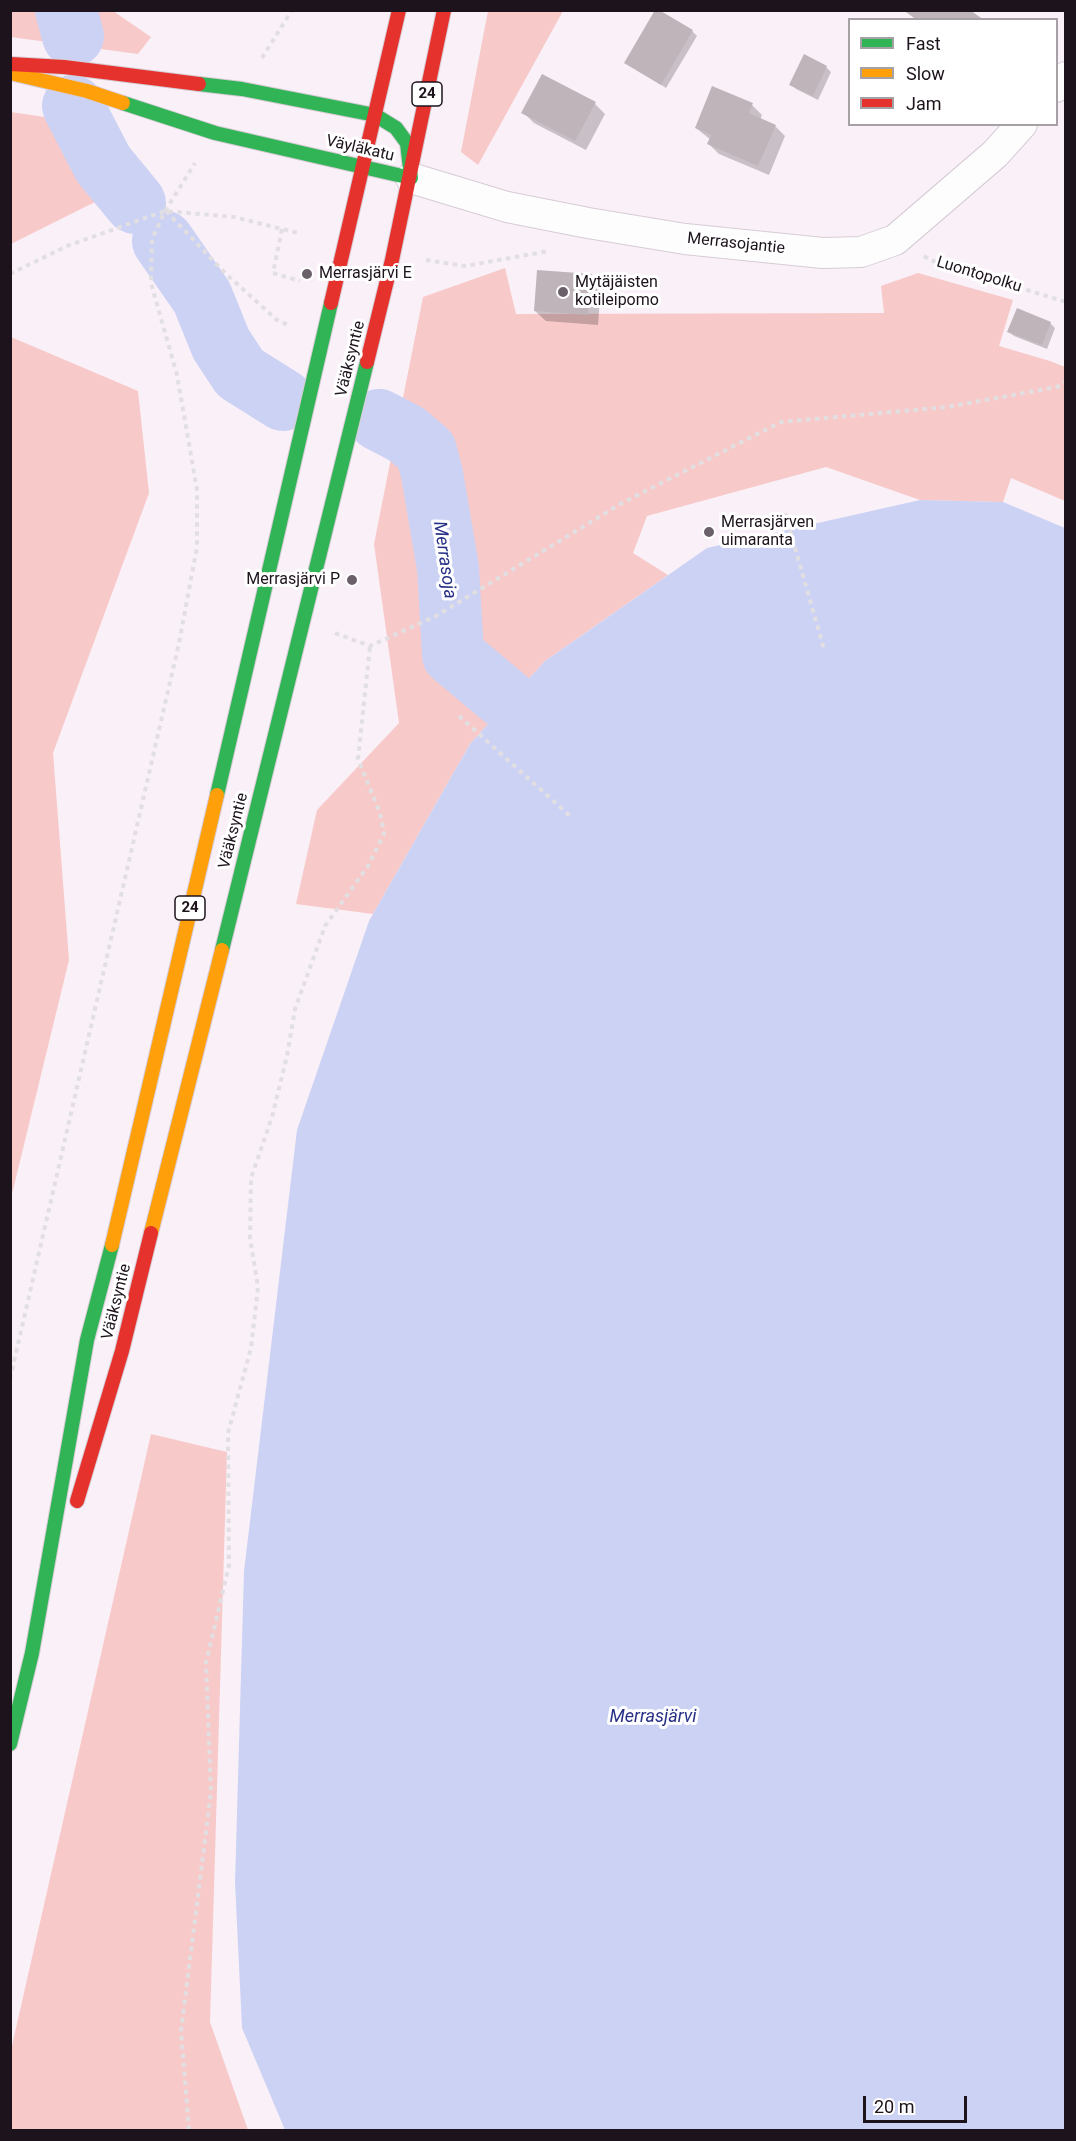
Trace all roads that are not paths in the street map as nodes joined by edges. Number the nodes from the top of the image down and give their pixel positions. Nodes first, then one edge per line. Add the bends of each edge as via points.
1 (399, 10) edge
2 (444, 10) edge
3 (10, 64) edge
4 (10, 73) edge
5 (375, 115) junction
6 (1020, 126) edge
7 (363, 167) junction
8 (411, 178) junction
9 (32, 1653) junction
10 (10, 1744) edge

1 - 5 main road, Vääksyntie / 24
2 - 8 main road, Vääksyntie / 24
3 - 5 main road, Väyläkatu via 243,89
4 - 7 main road, Väyläkatu via 87,92 215,133
5 - 7 main road, Vääksyntie / 24
5 - 8 main road, Väyläkatu via 396,128 407,143
6 - 8 street, Merrasojantie via 995,154 895,240 861,252 823,253 588,223 518,210
7 - 8 main road, Väyläkatu
7 - 9 main road, Vääksyntie / 24 via 87,1340
8 - 9 main road, Vääksyntie / 24 via 122,1351
9 - 10 main road, Vääksyntie / 24

